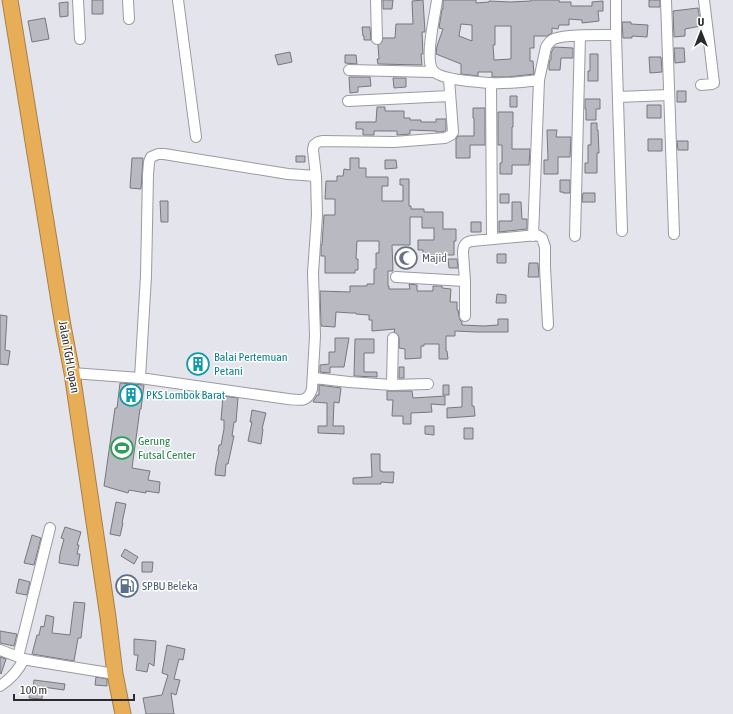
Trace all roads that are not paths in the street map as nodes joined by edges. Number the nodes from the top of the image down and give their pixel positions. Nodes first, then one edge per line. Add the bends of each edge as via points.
1 (10, 0) edge
2 (78, 0) edge
3 (128, 0) edge
4 (178, 0) edge
5 (376, 0) edge
6 (437, 0) edge
7 (616, 0) edge
8 (666, 0) edge
9 (704, 0) edge
10 (129, 19) dead end
11 (616, 35) junction
12 (580, 36) junction
13 (377, 39) dead end
14 (80, 40) dead end
15 (349, 70) dead end
16 (433, 72) junction
17 (449, 78) junction
18 (539, 80) junction
19 (491, 83) junction
20 (702, 85) dead end
21 (670, 95) junction
22 (450, 96) junction
23 (618, 97) junction
24 (348, 101) dead end
25 (196, 137) dead end
26 (316, 176) junction
27 (622, 231) dead end
28 (674, 234) dead end
29 (533, 236) junction
30 (575, 236) dead end
31 (492, 239) junction
32 (396, 277) dead end
33 (465, 281) junction
34 (465, 316) dead end
35 (548, 325) dead end
36 (393, 338) dead end
37 (72, 373) junction
38 (140, 378) junction
39 (314, 378) junction
40 (428, 384) dead end
41 (392, 385) junction
42 (50, 528) dead end
43 (0, 650) edge
44 (21, 658) junction
45 (115, 674) junction
46 (0, 686) edge
47 (123, 714) edge

1 - 37 highway, Jalan TGH Lopan
2 - 14 street
3 - 10 street
4 - 25 street
5 - 13 street
6 - 16 street via 430,53
7 - 11 street
8 - 21 street
9 - 20 street via 714,83
11 - 12 street
11 - 23 street
12 - 18 street via 558,38 548,43
12 - 30 street
15 - 16 street
16 - 17 street
17 - 19 street
17 - 22 street
18 - 19 street
18 - 29 street
19 - 31 street
21 - 23 street
21 - 28 street
22 - 24 street
22 - 26 street via 453,132 449,137 394,142 320,141 314,144 313,148
23 - 27 street
26 - 38 street via 288,174 164,154 151,157 148,175
26 - 39 street
29 - 31 street
29 - 35 street via 540,236 544,243
31 - 33 street via 465,244
32 - 33 street
33 - 34 street
36 - 41 street
37 - 38 street
37 - 45 highway, Jalan TGH Lopan
38 - 39 street via 298,400 308,397
39 - 41 street
40 - 41 street
42 - 44 street
43 - 44 street
44 - 45 street
44 - 46 street via 16,673
45 - 47 highway, Jalan TGH Lopan

